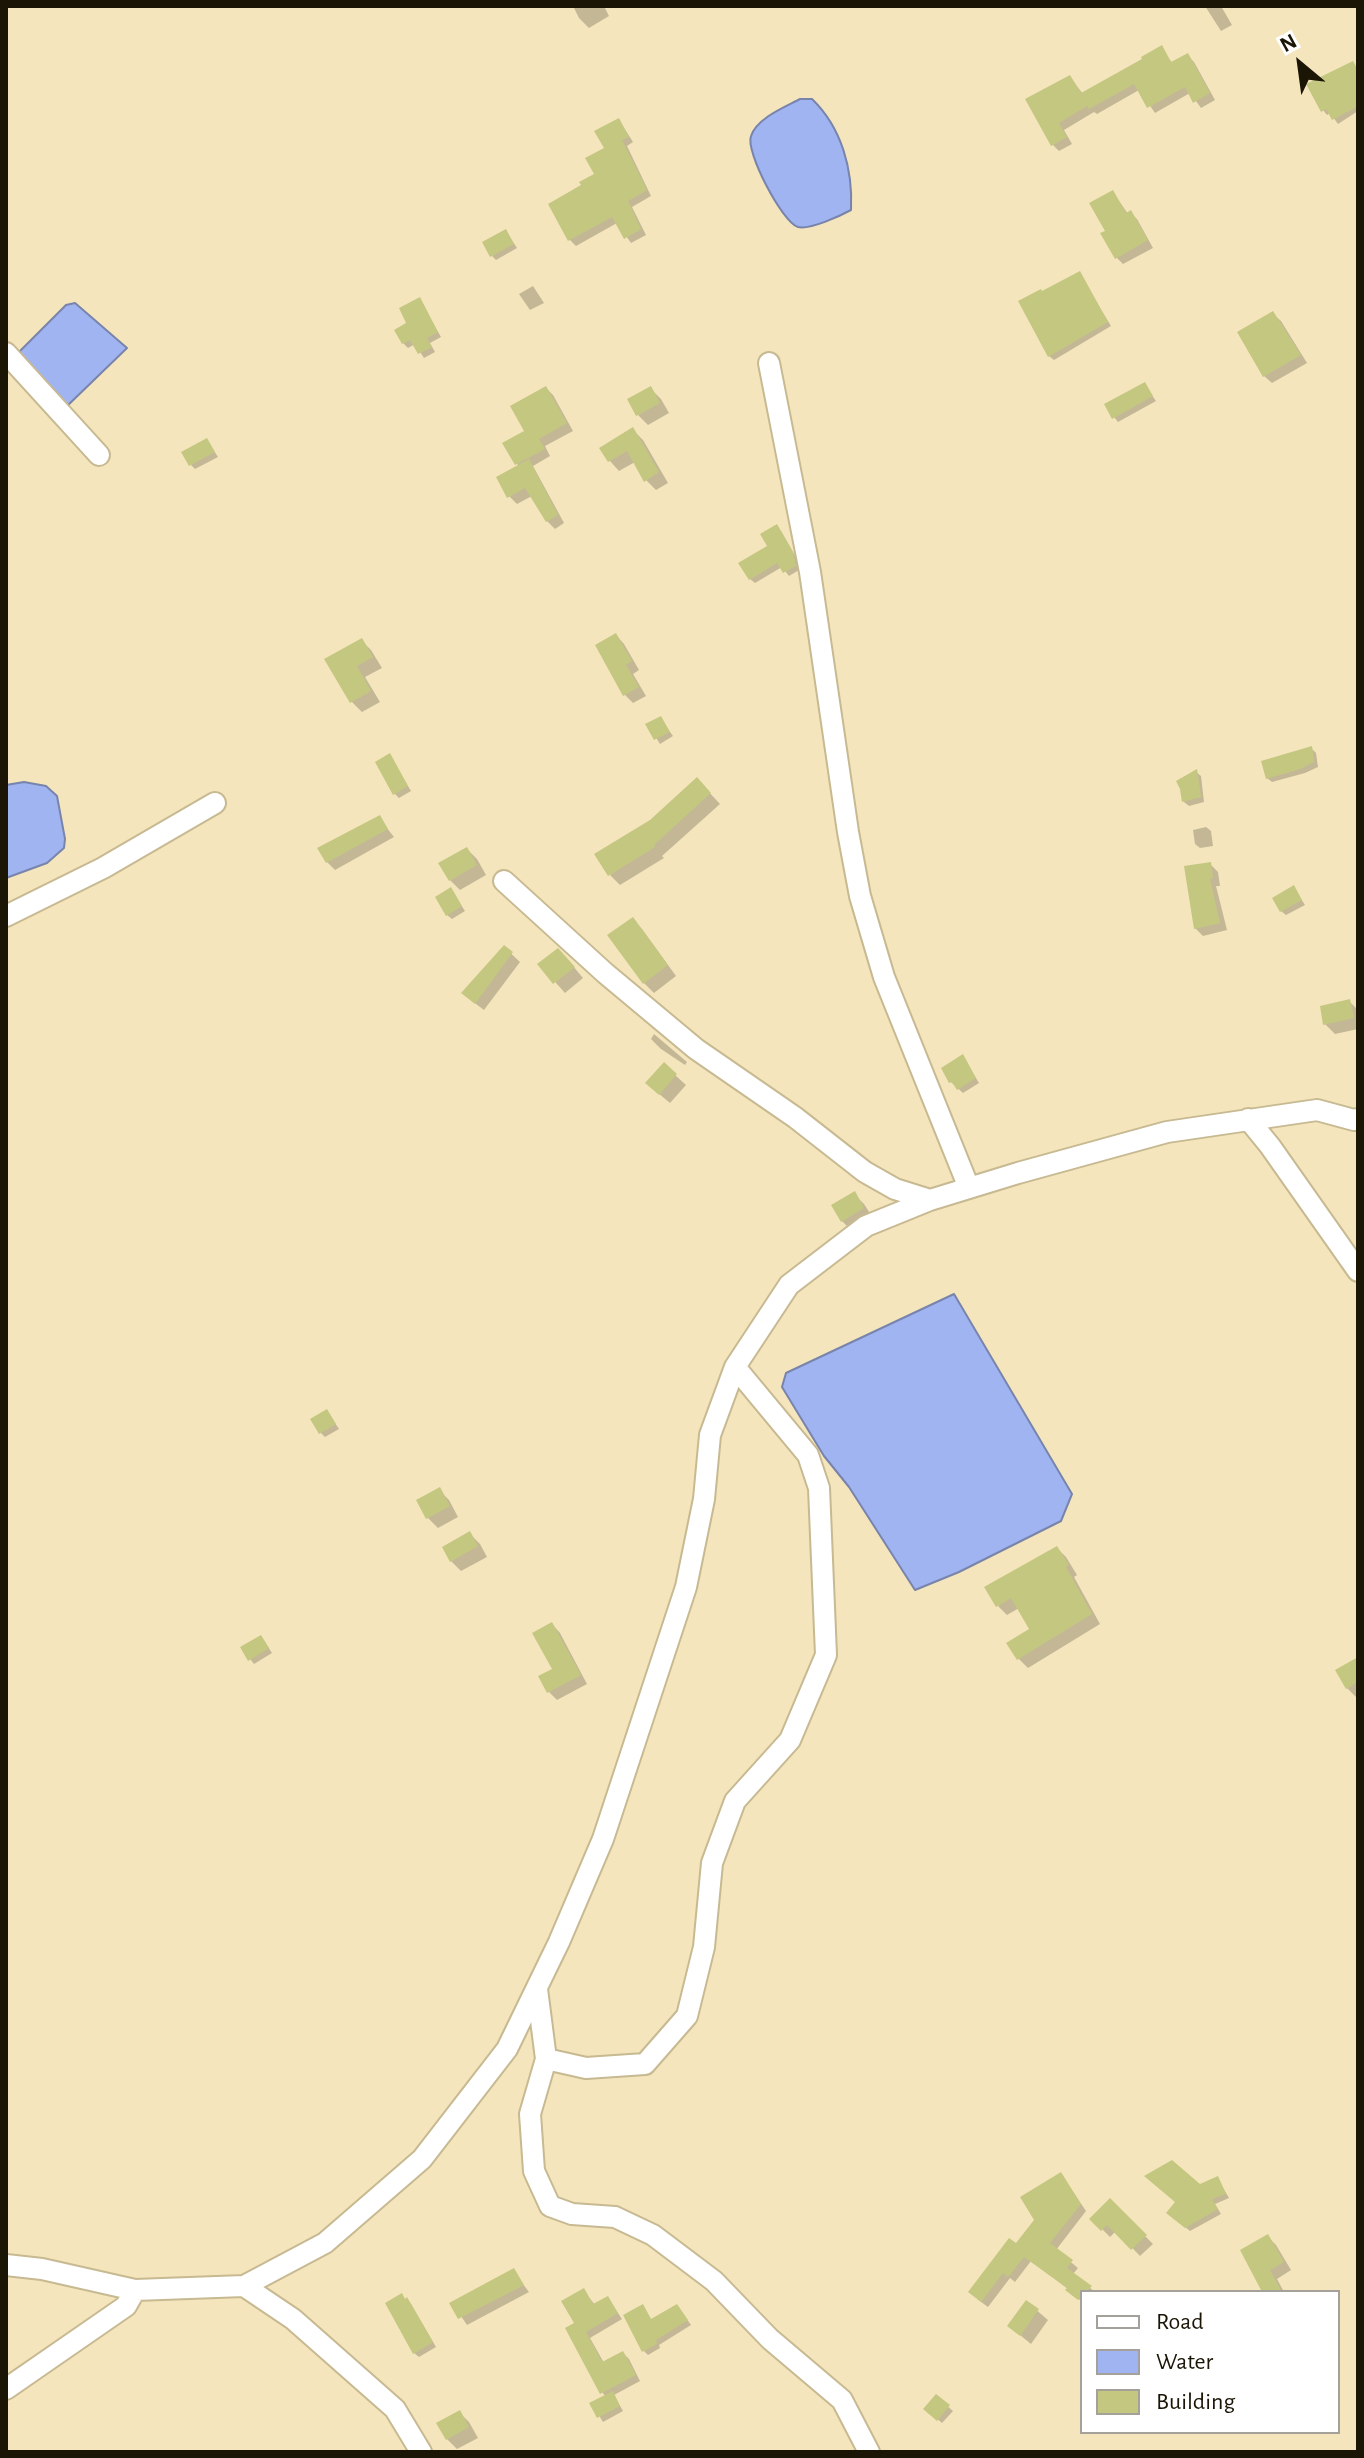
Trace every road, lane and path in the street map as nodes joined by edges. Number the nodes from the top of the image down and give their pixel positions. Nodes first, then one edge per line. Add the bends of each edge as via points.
1 (6, 353) edge
2 (769, 363) dead end
3 (99, 455) dead end
4 (215, 803) dead end
5 (504, 881) dead end
6 (6, 916) edge
7 (1248, 1119) junction
8 (1358, 1119) edge
9 (969, 1188) junction
10 (930, 1200) junction
11 (1358, 1271) edge
12 (735, 1367) junction
13 (537, 1988) junction
14 (546, 2059) junction
15 (6, 2265) edge
16 (244, 2286) junction
17 (135, 2290) junction
18 (6, 2389) edge
19 (421, 2452) edge
20 (869, 2452) edge

1 - 3 street
2 - 9 street via 810,572 860,896 884,977
4 - 6 street
5 - 10 street via 696,1049 865,1172
7 - 8 street via 1317,1110
7 - 9 street via 1167,1132
7 - 11 street
9 - 10 street
10 - 12 street via 866,1226 789,1285
12 - 13 street via 710,1435 701,1514 672,1632 603,1839
12 - 14 street via 808,1455 819,1488 826,1655 790,1740 735,1801 712,1863 704,1947 687,2016 645,2064 586,2068
13 - 14 street
13 - 16 street via 507,2049 422,2159 325,2243
14 - 20 street via 530,2114 534,2171 550,2206 572,2214 615,2217 653,2235 714,2281 770,2339 842,2400
15 - 17 street
16 - 17 street
16 - 19 street via 293,2319 395,2409
17 - 18 street via 126,2306

